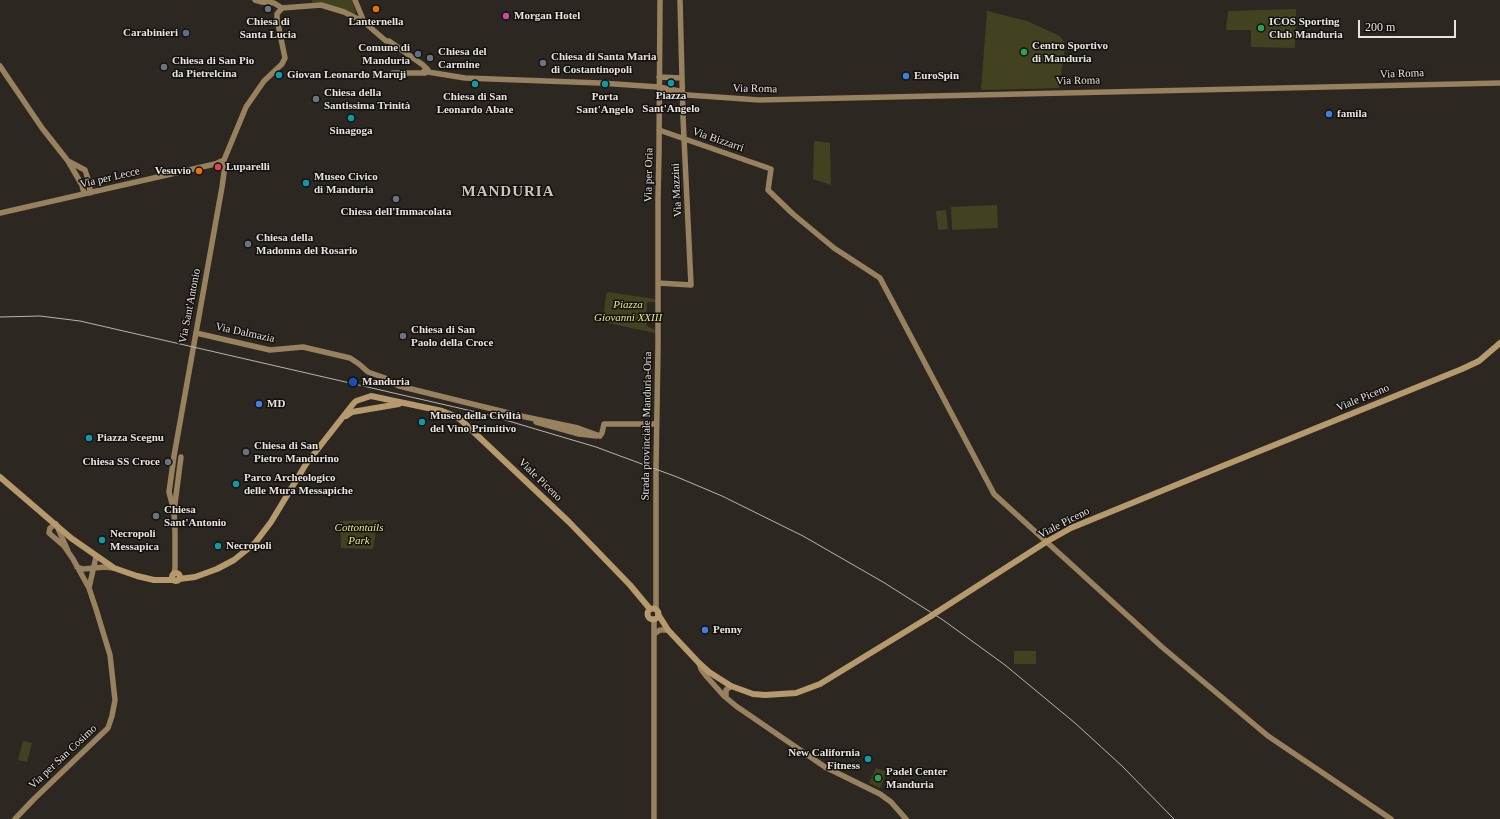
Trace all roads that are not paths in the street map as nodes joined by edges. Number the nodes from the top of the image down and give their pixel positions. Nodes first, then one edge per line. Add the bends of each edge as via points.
1 (255, 0) edge
2 (355, 0) edge
3 (660, 0) edge
4 (680, 0) edge
5 (310, 2) edge
6 (282, 8) junction
7 (359, 12) junction
8 (354, 17) junction
9 (364, 22) junction
10 (0, 66) edge
11 (427, 72) junction
12 (393, 73) dead end
13 (659, 78) junction
14 (682, 78) junction
15 (1500, 82) edge
16 (659, 90) junction
17 (683, 95) junction
18 (659, 130) junction
19 (684, 138) junction
20 (224, 160) junction
21 (68, 161) junction
22 (90, 193) junction
23 (84, 194) junction
24 (0, 213) edge
25 (658, 257) joint
26 (658, 283) junction
27 (196, 333) junction
28 (1500, 343) edge
29 (383, 399) junction
30 (353, 404) junction
31 (406, 404) junction
32 (384, 406) junction
33 (359, 411) junction
34 (343, 417) junction
35 (656, 424) junction
36 (181, 457) dead end
37 (0, 477) edge
38 (174, 511) junction
39 (56, 524) junction
40 (1046, 542) junction
41 (68, 550) junction
42 (96, 557) junction
43 (77, 566) junction
44 (93, 568) junction
45 (114, 568) junction
46 (176, 575) junction
47 (89, 588) junction
48 (655, 597) junction
49 (640, 598) junction
50 (653, 614) junction
51 (667, 628) junction
52 (654, 634) junction
53 (697, 661) junction
54 (720, 680) junction
55 (731, 686) junction
56 (717, 689) junction
57 (727, 698) junction
58 (15, 819) edge
59 (654, 819) edge
60 (906, 819) edge
61 (1391, 819) edge

1 - 6 street via 274,3
2 - 7 street
3 - 13 street, Via per Oria
4 - 14 street, Via Mazzini
5 - 6 street
5 - 8 street
6 - 20 street, Via Sant'Antonio via 277,17 285,58 264,81 246,107
7 - 8 street via 358,16
7 - 9 street
8 - 9 street
9 - 11 street
10 - 21 street
11 - 12 street
11 - 16 street via 454,77 600,83
13 - 14 street
13 - 16 street, Via per Oria
14 - 17 street, Via Mazzini
15 - 17 street, Via Roma via 759,100
16 - 17 street
16 - 17 street, Via Roma via 679,91
16 - 18 street, Via per Oria
17 - 19 street, Via Mazzini
18 - 19 street, Via Bizzarri
18 - 25 street, Via per Oria
19 - 26 street, Via Mazzini via 691,285
19 - 40 street, Via Bizzarri via 771,169 768,190 834,248 880,278 994,494
20 - 22 street, Via per Lecce
20 - 27 street, Via Sant'Antonio via 223,182
21 - 22 street via 85,170 90,182
21 - 23 street via 82,185
22 - 23 street, Via per Lecce
23 - 24 street, Via per Lecce
25 - 26 street, Strada provinciale Manduria-Oria
26 - 35 street, Strada provinciale Manduria-Oria
27 - 35 street, Via Dalmazia via 270,350 303,347 350,358 368,372 399,386 529,418 539,424 579,434 600,436 604,424
27 - 38 street, Via Sant'Antonio via 169,492
28 - 40 main road, Viale Piceno via 1479,361 1462,369 1135,501 1071,528
29 - 30 main road, Viale Piceno via 371,396
29 - 31 main road, Viale Piceno
29 - 32 main road
30 - 33 main road via 353,408
30 - 34 main road
31 - 32 main road
31 - 49 main road, Viale Piceno via 455,416 470,427 569,522
32 - 33 main road
33 - 34 main road
34 - 46 main road via 306,464 271,522 255,542 234,560 217,569 190,578
35 - 48 street, Strada provinciale Manduria-Oria
36 - 38 street
37 - 39 main road
38 - 46 street
39 - 41 street
39 - 41 street via 50,528 49,533
39 - 42 main road
40 - 55 main road, Viale Piceno, bridge via 820,684 787,694 765,695 753,694
40 - 61 street via 1162,647 1268,736
41 - 43 street, Via per San Cosimo
42 - 44 street
42 - 45 main road
43 - 44 street via 83,569
43 - 47 street, Via per San Cosimo
44 - 45 street
44 - 47 street
45 - 46 main road via 154,580 164,580
47 - 58 street, Via per San Cosimo via 110,655 115,700 112,716 108,728
48 - 49 street via 647,601
48 - 50 street, Strada provinciale Manduria-Oria
49 - 50 main road, Viale Piceno
50 - 51 main road, Viale Piceno
50 - 52 street, Strada provinciale Manduria-Oria
51 - 52 street
51 - 53 main road, Viale Piceno
52 - 59 street, Strada provinciale Manduria-Oria
53 - 54 main road, Viale Piceno
53 - 56 street
54 - 55 main road, Viale Piceno
54 - 56 street
54 - 57 street
55 - 57 street via 726,690
56 - 57 street
57 - 60 street via 825,767 880,794

